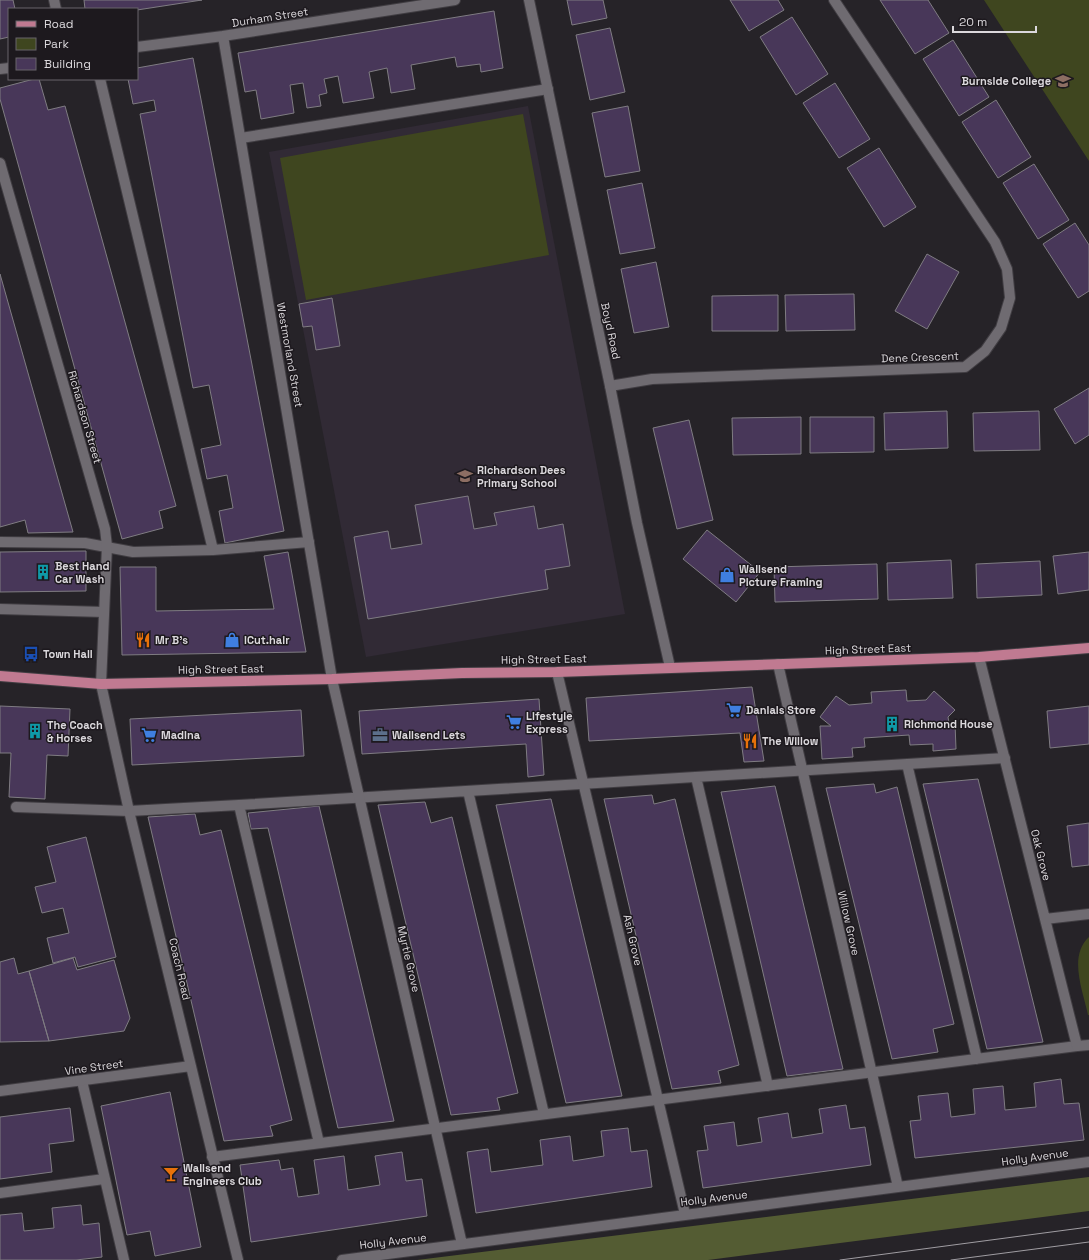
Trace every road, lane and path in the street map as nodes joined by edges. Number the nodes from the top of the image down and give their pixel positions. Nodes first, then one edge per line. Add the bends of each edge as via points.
1 (455, 0) edge
2 (529, 0) edge
3 (834, 0) edge
4 (397, 4) edge
5 (223, 36) junction
6 (138, 47) edge
7 (100, 80) edge
8 (548, 89) junction
9 (241, 138) junction
10 (0, 163) edge
11 (610, 386) junction
12 (0, 542) edge
13 (309, 542) junction
14 (107, 546) junction
15 (213, 550) junction
16 (0, 609) edge
17 (104, 612) junction
18 (1089, 648) edge
19 (979, 657) junction
20 (778, 664) junction
21 (670, 668) junction
22 (557, 672) junction
23 (0, 676) edge
24 (332, 679) junction
25 (102, 684) junction
26 (1005, 758) junction
27 (907, 764) junction
28 (802, 770) junction
29 (696, 777) junction
30 (583, 784) junction
31 (468, 791) junction
32 (359, 798) junction
33 (239, 805) junction
34 (16, 807) dead end
35 (129, 810) junction
36 (1089, 914) edge
37 (1045, 919) junction
38 (1089, 1045) edge
39 (1077, 1046) junction
40 (978, 1059) junction
41 (190, 1066) junction
42 (871, 1073) junction
43 (82, 1081) junction
44 (768, 1086) junction
45 (0, 1091) edge
46 (658, 1100) junction
47 (544, 1114) junction
48 (436, 1129) junction
49 (319, 1143) junction
50 (212, 1157) junction
51 (1089, 1162) edge
52 (104, 1179) junction
53 (898, 1188) junction
54 (0, 1193) edge
55 (685, 1214) junction
56 (462, 1244) junction
57 (124, 1260) edge
58 (238, 1260) edge
59 (342, 1260) edge

1 - 4 street, Durham Street
2 - 8 street, Boyd Road
3 - 11 street, Dene Crescent via 995,242 1007,269 1010,298 1001,328 985,350 965,367 652,379
4 - 5 street, Durham Street
5 - 6 street, Durham Street
5 - 9 street, Westmorland Street
7 - 15 street
8 - 9 street
8 - 11 street, Boyd Road
9 - 13 street, Westmorland Street
10 - 14 street, Richardson Street via 103,522
11 - 21 street, Boyd Road via 637,523
12 - 14 street via 85,543
13 - 15 street
13 - 24 street, Westmorland Street
14 - 15 street via 133,552
14 - 17 street, Richardson Street
16 - 17 street
17 - 25 street, Richardson Street
18 - 19 main road, High Street East
19 - 20 main road, High Street East
19 - 26 street, Oak Grove
20 - 21 main road, High Street East
20 - 28 street, Willow Grove
21 - 22 main road, High Street East
22 - 24 main road, High Street East
22 - 30 street, Ash Grove
23 - 25 main road, High Street East
24 - 25 main road, High Street East
24 - 32 street, Myrtle Grove
25 - 35 street, Coach Road
26 - 27 street
26 - 37 street, Oak Grove
27 - 28 street
27 - 40 street
28 - 29 street
28 - 42 street, Willow Grove
29 - 30 street
29 - 44 street
30 - 31 street
30 - 46 street, Ash Grove
31 - 32 street
31 - 47 street
32 - 33 street
32 - 48 street, Myrtle Grove
33 - 35 street
33 - 49 street
34 - 35 street
35 - 41 street, Coach Road
36 - 37 street
37 - 39 street, Oak Grove
38 - 39 street
39 - 40 street
40 - 42 street
41 - 43 street, Vine Street
41 - 50 street, Coach Road
42 - 44 street
42 - 53 street, Willow Grove
43 - 45 street, Vine Street
43 - 52 street
44 - 46 street
46 - 47 street
46 - 55 street, Ash Grove
47 - 48 street
48 - 49 street
48 - 56 street, Myrtle Grove
49 - 50 street
50 - 58 street, Coach Road
51 - 53 street, Holly Avenue
52 - 54 street
52 - 57 street
53 - 55 street, Holly Avenue
55 - 56 street, Holly Avenue
56 - 59 street, Holly Avenue

